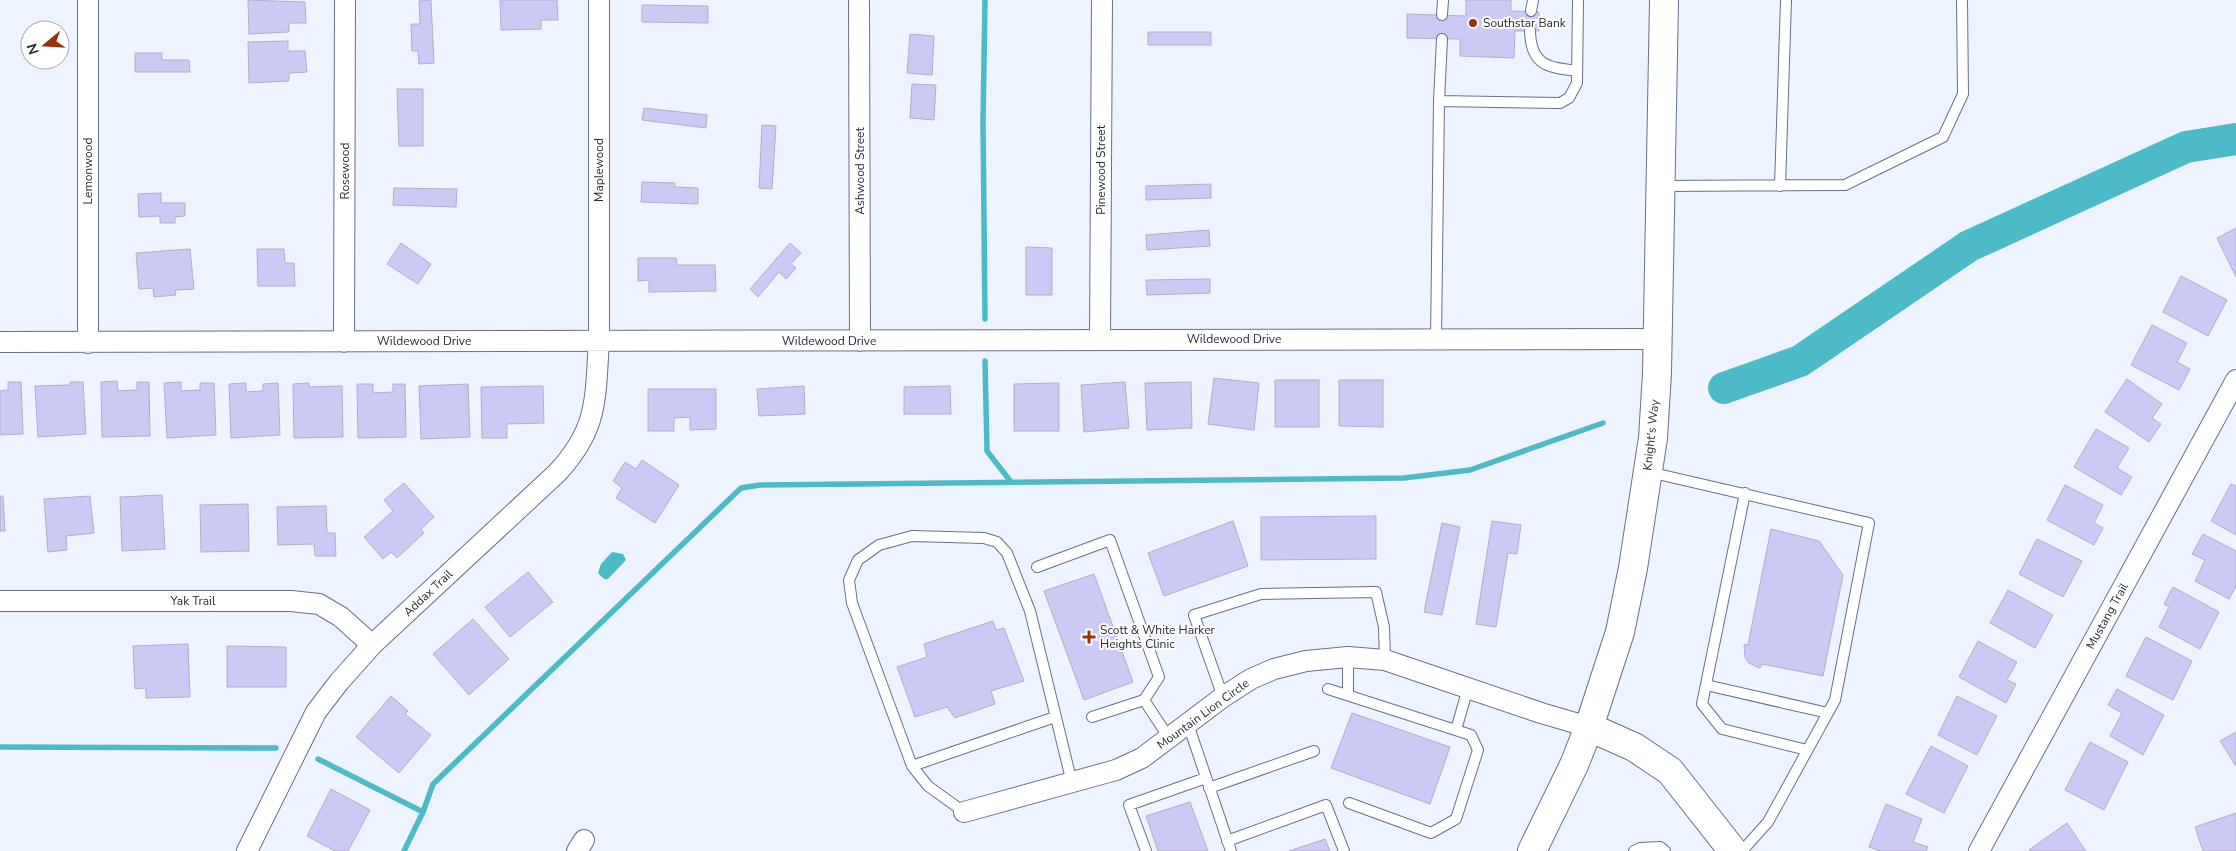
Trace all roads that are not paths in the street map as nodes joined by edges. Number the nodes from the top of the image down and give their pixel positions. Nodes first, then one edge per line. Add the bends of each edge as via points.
1 (88, 0) edge
2 (345, 0) edge
3 (599, 0) edge
4 (859, 0) edge
5 (1102, 0) edge
6 (1443, 0) edge
7 (1533, 0) edge
8 (1578, 0) edge
9 (1664, 0) edge
10 (1786, 0) edge
11 (1962, 0) edge
12 (1531, 11) dead end
13 (1442, 15) dead end
14 (1530, 31) dead end
15 (1442, 39) dead end
16 (1577, 71) junction
17 (1439, 101) junction
18 (1661, 186) junction
19 (1780, 186) junction
20 (1436, 339) junction
21 (1658, 339) junction
22 (1100, 340) junction
23 (598, 341) junction
24 (860, 341) junction
25 (0, 342) edge
26 (344, 342) junction
27 (88, 343) junction
28 (2236, 380) edge
29 (1648, 472) junction
30 (1745, 493) junction
31 (1037, 567) dead end
32 (0, 601) edge
33 (372, 645) junction
34 (1348, 657) junction
35 (1385, 660) junction
36 (1706, 685) junction
37 (1468, 688) junction
38 (1328, 689) dead end
39 (1348, 695) junction
40 (1223, 697) junction
41 (1144, 700) junction
42 (1828, 713) junction
43 (1055, 717) junction
44 (1092, 717) dead end
45 (1188, 724) junction
46 (1589, 727) junction
47 (1456, 730) junction
48 (1169, 738) junction
49 (1808, 750) junction
50 (1314, 751) dead end
51 (912, 766) junction
52 (1072, 783) junction
53 (1208, 783) junction
54 (1349, 802) dead end
55 (964, 812) joint
56 (1229, 846) edge
57 (247, 851) edge
58 (1146, 851) edge
59 (1344, 851) edge
60 (1532, 851) edge
61 (1634, 851) edge
62 (1665, 851) edge
63 (1733, 851) edge
64 (1742, 851) edge
65 (1979, 851) edge

1 - 27 street, Lemonwood
2 - 26 street, Rosewood
3 - 23 street, Maplewood
4 - 24 street, Ashwood Street
5 - 22 street, Pinewood Street
6 - 13 lane
7 - 12 lane
8 - 16 lane
9 - 18 main road, Knight's Way
10 - 19 lane
11 - 19 lane via 1963,94 1943,137 1845,185
14 - 16 lane via 1534,53 1547,67
15 - 17 lane
16 - 17 lane via 1577,83 1569,98 1560,103
17 - 20 lane
18 - 19 lane
18 - 21 main road, Knight's Way
20 - 21 street, Wildewood Drive
20 - 22 street, Wildewood Drive
21 - 29 main road, Knight's Way
22 - 24 street, Wildewood Drive
23 - 24 street, Wildewood Drive
23 - 26 street, Wildewood Drive
23 - 33 street, Addax Trail via 592,415 574,454
25 - 27 street, Wildewood Drive
26 - 27 street, Wildewood Drive
28 - 65 street, Mustang Trail
29 - 30 lane
29 - 46 main road, Knight's Way via 1620,632
30 - 36 lane
30 - 42 lane via 1869,523 1835,700
31 - 41 lane via 1110,540 1159,677
32 - 33 street, Yak Trail via 291,600 319,604 340,617
33 - 57 street, Addax Trail via 316,712
34 - 35 street, Mountain Lion Circle
34 - 39 lane
34 - 40 street, Mountain Lion Circle via 1306,661 1274,669
35 - 37 street, Mountain Lion Circle
35 - 40 lane via 1384,627 1376,592 1261,594 1194,615
36 - 42 lane
36 - 49 lane via 1702,704 1722,728
37 - 46 street, Mountain Lion Circle
37 - 47 lane
38 - 39 lane
39 - 47 lane
40 - 45 street, Mountain Lion Circle
41 - 44 lane
41 - 48 lane
42 - 49 lane
43 - 51 lane
43 - 51 lane via 1030,611 1007,553 997,542 984,538 912,536 879,545 858,560 849,580 852,603
43 - 52 lane
45 - 48 street, Mountain Lion Circle
45 - 53 lane
46 - 60 main road, Knight's Way
46 - 63 main road via 1634,747 1670,770
47 - 54 lane via 1471,735 1478,750 1456,819 1432,833
48 - 52 street, Mountain Lion Circle via 1142,758 1116,770
49 - 64 lane via 1768,822
50 - 53 lane
51 - 55 lane via 928,786
52 - 55 street, Mountain Lion Circle
53 - 56 lane
53 - 58 lane via 1130,805
56 - 59 lane via 1326,806
61 - 62 lane via 1660,846

